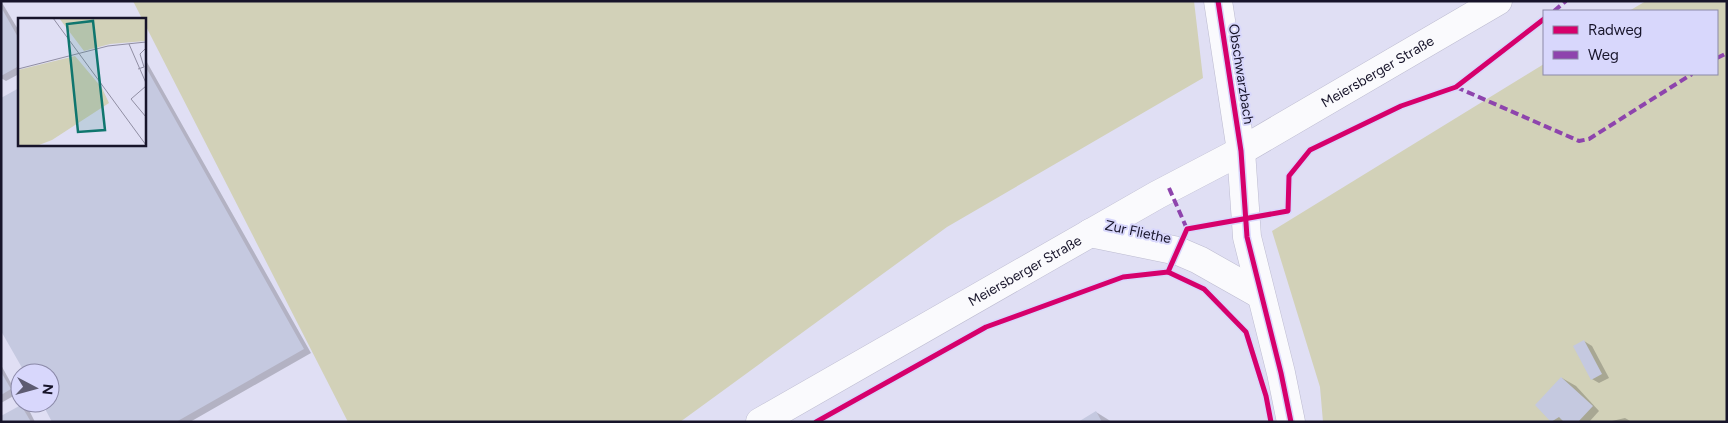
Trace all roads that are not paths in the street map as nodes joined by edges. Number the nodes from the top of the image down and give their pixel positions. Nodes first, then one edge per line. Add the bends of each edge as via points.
1 (1218, 1) edge
2 (1498, 1) edge
3 (1242, 151) junction
4 (1090, 233) junction
5 (1261, 295) junction
6 (760, 422) edge
7 (1291, 422) edge

1 - 3 main road, Obschwarzbach
2 - 3 main road, Meiersberger Straße
3 - 4 main road, Meiersberger Straße
3 - 5 main road via 1244,220
4 - 5 main road, Zur Fliethe via 1178,251
4 - 6 main road, Meiersberger Straße
5 - 7 main road

